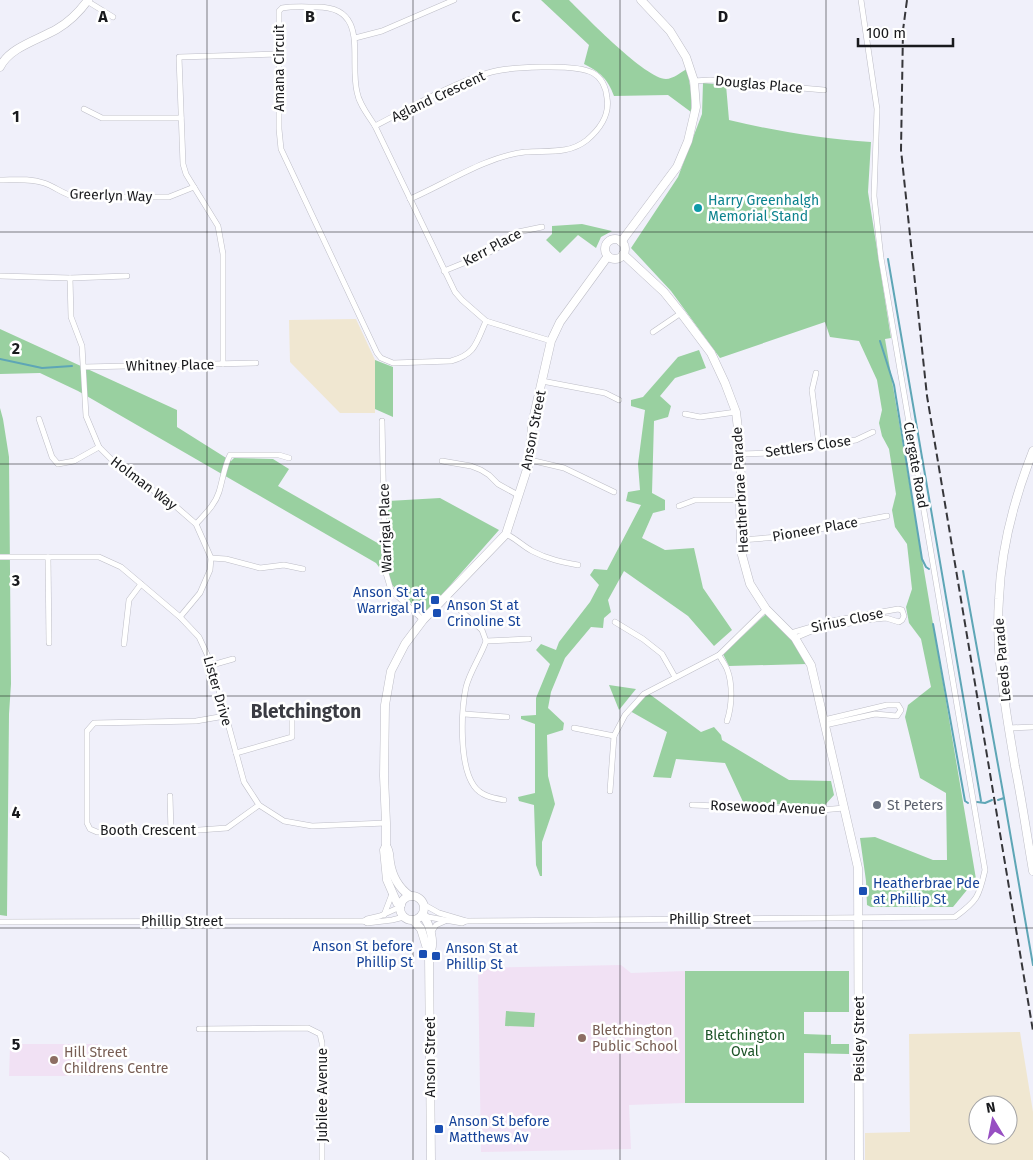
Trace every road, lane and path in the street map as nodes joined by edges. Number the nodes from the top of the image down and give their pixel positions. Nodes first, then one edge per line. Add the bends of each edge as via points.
1 (454, 0) edge
2 (640, 0) edge
3 (861, 0) edge
4 (88, 1) edge
5 (113, 17) dead end
6 (355, 38) junction
7 (278, 54) junction
8 (0, 67) edge
9 (694, 81) junction
10 (824, 90) dead end
11 (84, 109) dead end
12 (181, 118) junction
13 (375, 126) junction
14 (0, 180) edge
15 (194, 187) junction
16 (410, 199) junction
17 (542, 227) dead end
18 (621, 242) junction
19 (623, 254) junction
20 (608, 256) junction
21 (444, 272) junction
22 (0, 276) edge
23 (127, 276) dead end
24 (70, 278) junction
25 (682, 313) junction
26 (486, 321) junction
27 (653, 332) dead end
28 (551, 340) junction
29 (256, 363) dead end
30 (223, 364) junction
31 (84, 367) junction
32 (816, 373) dead end
33 (542, 381) junction
34 (619, 400) dead end
35 (736, 412) junction
36 (686, 414) dead end
37 (39, 419) dead end
38 (382, 421) dead end
39 (873, 432) dead end
40 (819, 446) junction
41 (99, 447) junction
42 (1033, 451) edge
43 (741, 454) junction
44 (289, 458) dead end
45 (530, 460) junction
46 (442, 461) dead end
47 (614, 492) dead end
48 (518, 494) junction
49 (740, 500) junction
50 (680, 506) dead end
51 (887, 516) dead end
52 (196, 524) junction
53 (506, 534) junction
54 (742, 540) junction
55 (48, 556) junction
56 (0, 557) edge
57 (211, 558) junction
58 (578, 564) dead end
59 (303, 569) dead end
60 (141, 584) junction
61 (446, 596) junction
62 (766, 609) junction
63 (180, 617) junction
64 (424, 620) junction
65 (615, 622) dead end
66 (793, 635) junction
67 (529, 639) dead end
68 (486, 641) junction
69 (49, 643) dead end
70 (124, 644) dead end
71 (719, 655) junction
72 (233, 659) dead end
73 (212, 666) junction
74 (675, 677) junction
75 (464, 714) junction
76 (225, 716) junction
77 (507, 717) dead end
78 (292, 721) dead end
79 (727, 721) dead end
80 (825, 722) junction
81 (1033, 727) edge
82 (574, 728) dead end
83 (1009, 728) junction
84 (614, 736) junction
85 (236, 753) junction
86 (610, 791) dead end
87 (170, 796) dead end
88 (504, 800) dead end
89 (259, 805) junction
90 (692, 805) dead end
91 (844, 808) junction
92 (386, 823) junction
93 (171, 832) junction
94 (386, 846) junction
95 (1033, 871) edge
96 (392, 894) junction
97 (410, 896) junction
98 (423, 904) junction
99 (400, 906) junction
100 (422, 914) junction
101 (384, 915) junction
102 (404, 917) junction
103 (955, 917) joint
104 (858, 918) junction
105 (413, 920) junction
106 (364, 921) junction
107 (445, 921) junction
108 (466, 921) junction
109 (0, 922) edge
110 (431, 934) junction
111 (429, 955) junction
112 (199, 1029) dead end
113 (0, 1156) edge
114 (5, 1160) edge
115 (322, 1160) edge
116 (431, 1160) edge
117 (859, 1160) edge

1 - 6 street via 382,31
2 - 9 street via 680,44
3 - 103 street, Clergate Road via 877,109 874,196 881,258 985,870 973,904
4 - 5 street
4 - 8 street via 67,23 14,52 3,60
6 - 7 street, Amana Circuit via 352,26 344,15 335,10 286,7 279,11
6 - 13 street, Amana Circuit via 356,91
7 - 12 street via 179,57
7 - 26 street, Amana Circuit via 281,149 381,358 393,363 450,361 465,356 474,346
9 - 10 street, Douglas Place
9 - 18 street via 696,107 678,167
11 - 12 street via 102,118
12 - 15 street via 183,164
13 - 16 street, Amana Circuit
13 - 16 street, Agland Crescent via 452,88 500,70 584,70 598,76 605,86 608,107 601,126 574,148 509,154
14 - 15 street, Greerlyn Way via 44,183 65,195 76,197 169,197
15 - 30 street via 218,226 223,254
16 - 21 street, Amana Circuit
17 - 21 street, Kerr Place via 518,232 499,247
18 - 19 street
18 - 20 street via 608,242 605,249
19 - 20 street via 616,258
19 - 25 street, Heatherbrae Parade
20 - 28 street, Anson Street via 560,322
21 - 26 street, Amana Circuit via 455,292
22 - 24 street
23 - 24 street
24 - 31 street, Holman Way via 71,317 82,346
25 - 27 street
25 - 35 street, Heatherbrae Parade via 711,353
26 - 28 street, Amana Circuit
28 - 33 street, Anson Street
29 - 30 street, Whitney Place
30 - 31 street, Whitney Place
31 - 41 street, Holman Way via 86,416
32 - 40 street via 812,390
33 - 34 street
33 - 45 street, Anson Street via 532,424
35 - 36 street via 700,417
35 - 43 street, Heatherbrae Parade
37 - 41 street via 52,457 58,464 74,461
38 - 64 street, Warrigal Place via 385,570 391,590
39 - 40 street, Settlers Close via 856,440
40 - 43 street, Settlers Close
41 - 52 street, Holman Way via 118,466
42 - 83 street, Leeds Parade via 1013,508 999,592 998,630
43 - 49 street, Heatherbrae Parade
44 - 52 street via 230,455 224,466 219,493
45 - 47 street via 564,468
45 - 48 street, Anson Street
46 - 48 street via 481,470
48 - 53 street, Anson Street
49 - 50 street via 695,500
49 - 54 street, Heatherbrae Parade
51 - 54 street, Pioneer Place via 778,537
52 - 57 street, Holman Way
53 - 58 street via 547,557
53 - 61 street, Anson Street
54 - 62 street, Heatherbrae Parade via 742,555 750,584
55 - 56 street, Lister Drive
55 - 60 street, Lister Drive via 99,557 121,566
55 - 69 street
57 - 59 street via 260,568 284,565
57 - 63 street via 210,570 200,593
60 - 63 street, Lister Drive
60 - 70 street via 129,600
61 - 64 street, Anson Street
61 - 68 street via 482,630
62 - 66 street, Heatherbrae Parade
62 - 71 street
63 - 73 street, Lister Drive via 200,637
64 - 92 street, Anson Street via 405,644 391,671 385,705
65 - 74 street via 643,638 662,654
66 - 66 street, Sirius Close via 832,621 898,609 904,616 899,622 886,618 866,620
66 - 80 street, Heatherbrae Parade via 811,666
67 - 68 street
68 - 75 street via 467,686
71 - 74 street
71 - 79 street via 728,670 731,692
72 - 73 street
73 - 76 street, Lister Drive
74 - 84 street via 644,694 625,715
75 - 77 street
75 - 88 street via 467,772 474,787 488,797
76 - 85 street, Lister Drive
76 - 93 street, Booth Crescent via 196,721 94,723 87,731 87,823 90,828 97,832
78 - 85 street via 292,737
80 - 80 street via 887,705 898,705 901,710 897,716 876,714
80 - 91 street, Heatherbrae Parade
81 - 83 street
82 - 84 street
83 - 95 street, Leeds Parade
84 - 86 street
85 - 89 street, Lister Drive via 244,782
87 - 93 street
89 - 92 street, Lister Drive via 284,821 312,826
89 - 93 street, Booth Crescent via 227,828
90 - 91 street, Rosewood Avenue
91 - 104 street, Heatherbrae Parade via 858,868
92 - 94 street, Anson Street
94 - 96 street, Anson Street via 385,872
94 - 97 street, Anson Street via 395,878
96 - 99 street, Anson Street
96 - 101 street
97 - 98 street via 419,898
97 - 99 street
98 - 100 street
98 - 108 street, Phillip Street
99 - 101 street, Phillip Street
99 - 102 street
100 - 105 street
100 - 107 street, Phillip Street
100 - 110 street
101 - 106 street, Phillip Street
102 - 105 street
102 - 106 street, Phillip Street
103 - 104 street, Phillip Street
104 - 108 street, Phillip Street
104 - 117 street, Peisley Street
105 - 111 street, Anson Street via 421,929
106 - 109 street, Phillip Street
107 - 108 street, Phillip Street
107 - 110 street via 436,925
110 - 111 street, Anson Street via 432,952
111 - 116 street, Anson Street
112 - 115 street, Jubilee Avenue via 308,1028 320,1034
113 - 114 street

